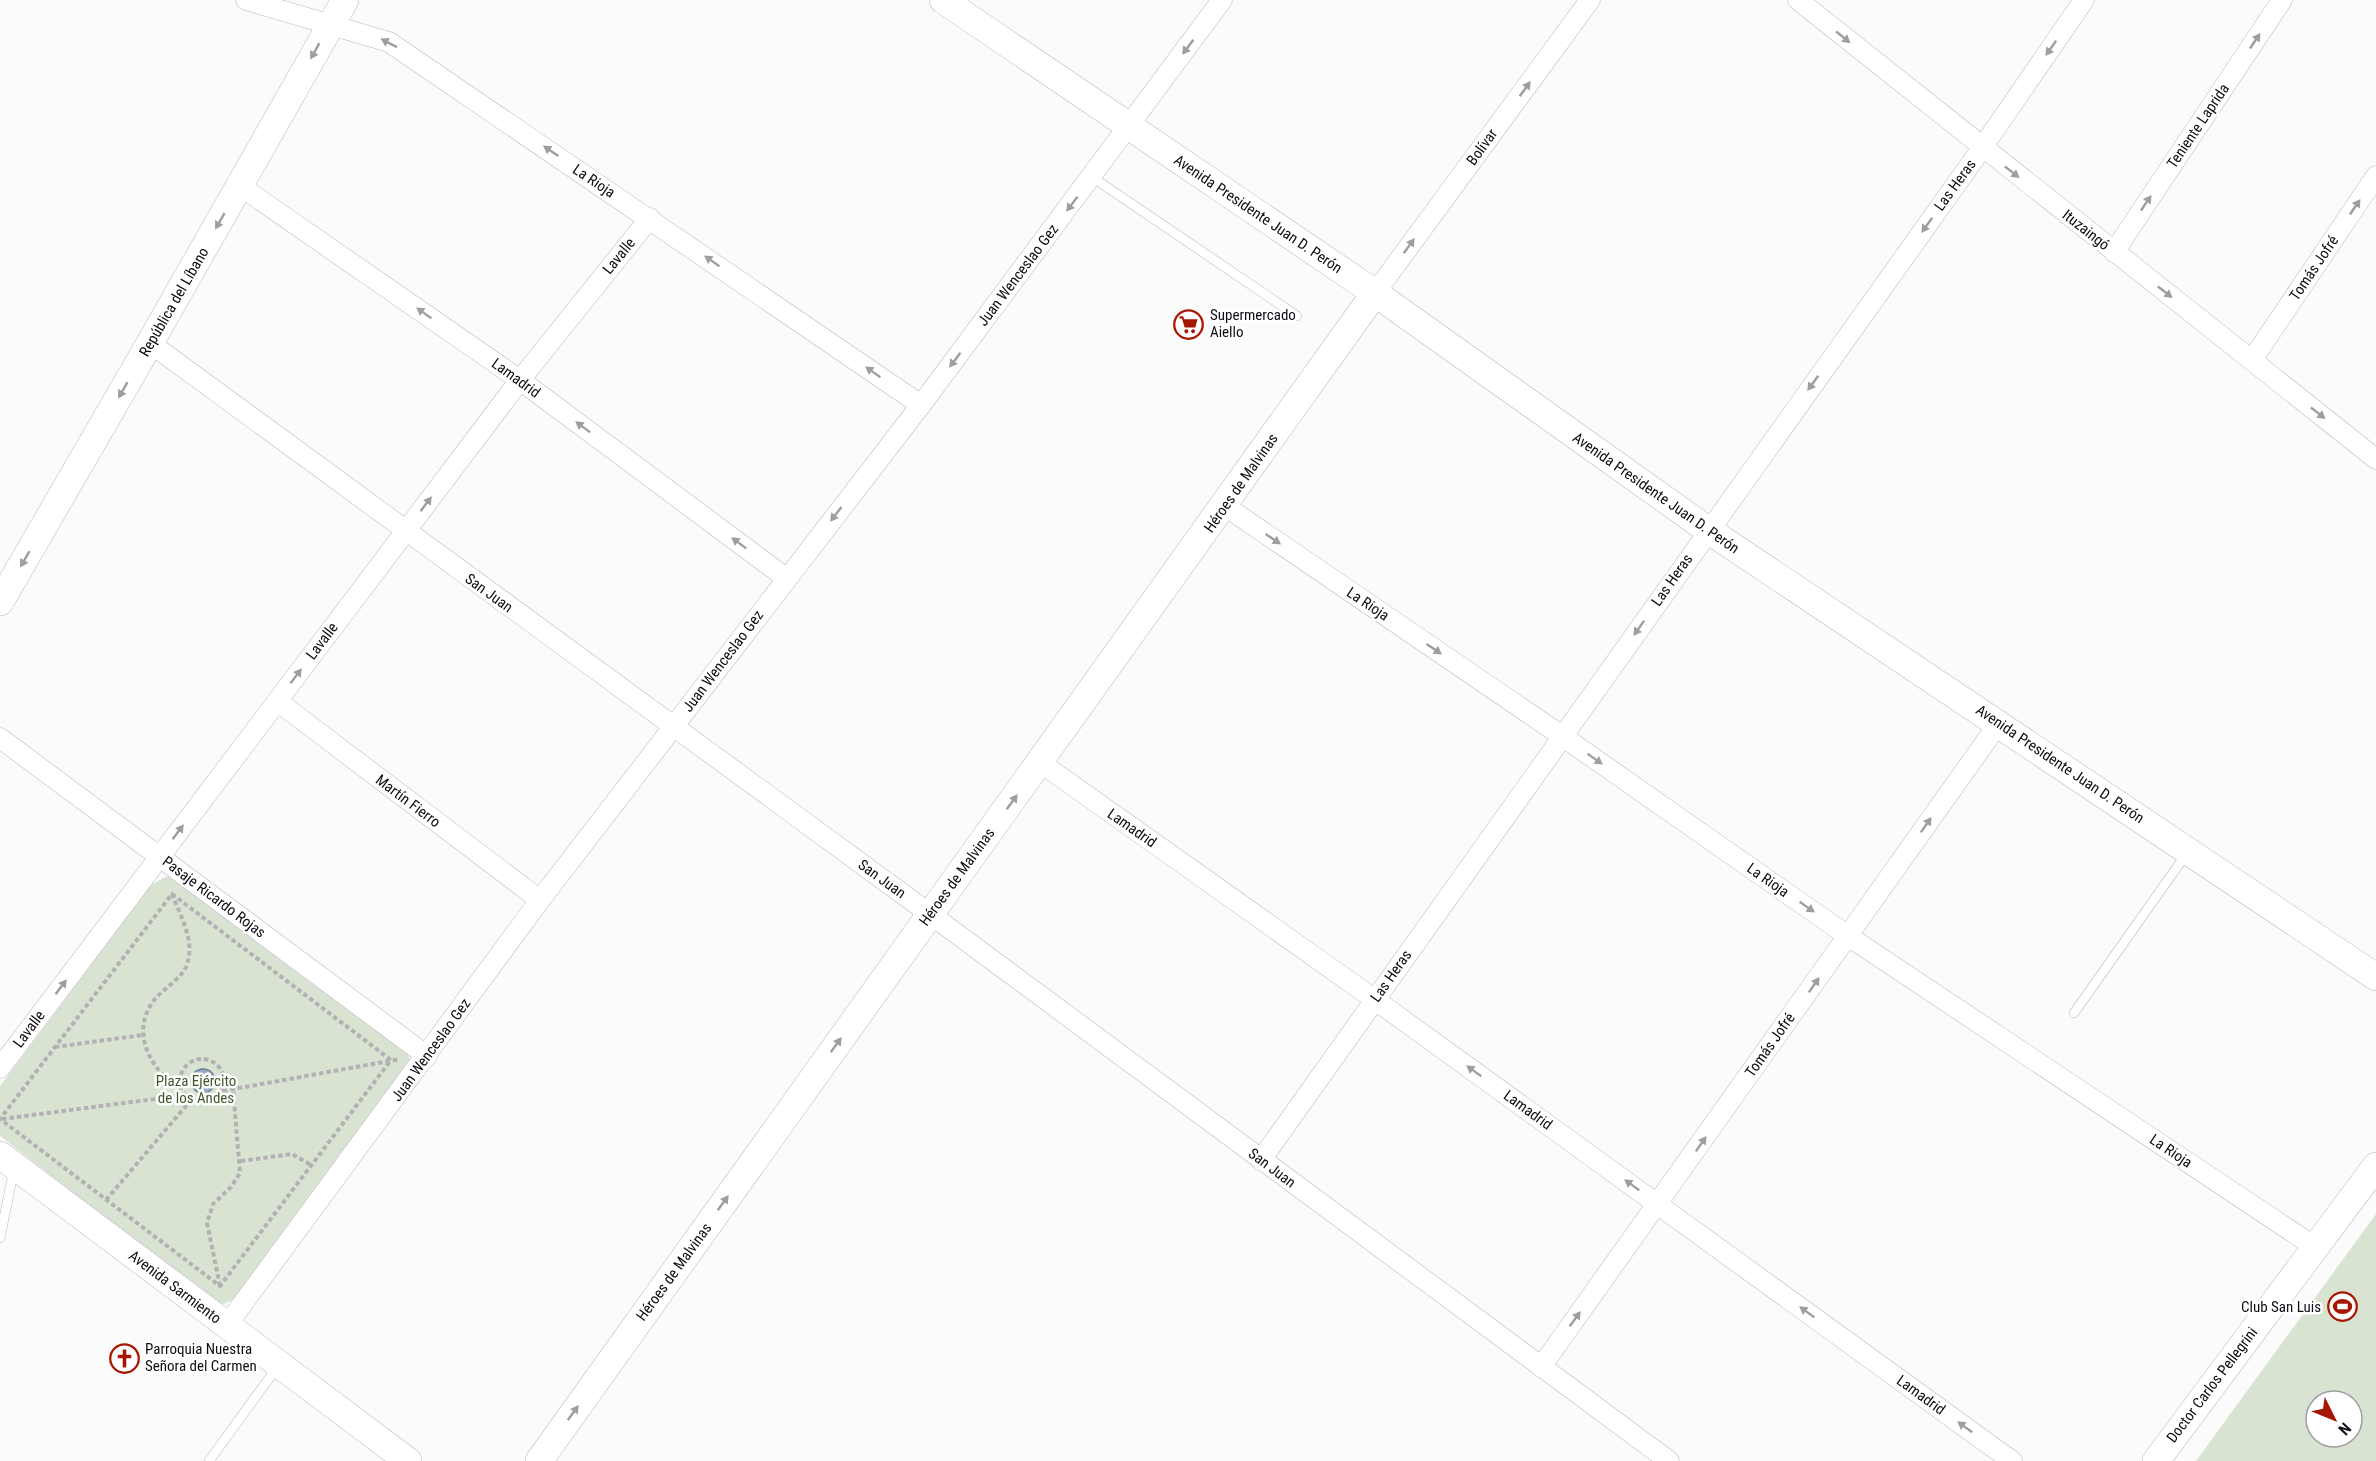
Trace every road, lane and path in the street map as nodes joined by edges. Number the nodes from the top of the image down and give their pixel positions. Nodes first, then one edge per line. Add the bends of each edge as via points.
1 (246, 0) edge
2 (345, 0) edge
3 (943, 0) edge
4 (1222, 0) edge
5 (1590, 0) edge
6 (1798, 0) edge
7 (2084, 0) edge
8 (2282, 0) edge
9 (330, 24) junction
10 (1129, 126) junction
11 (1982, 148) junction
12 (2376, 176) edge
13 (1092, 177) junction
14 (240, 186) junction
15 (650, 218) junction
16 (2114, 252) junction
17 (1375, 294) junction
18 (1297, 316) dead end
19 (150, 344) junction
20 (2252, 360) junction
21 (520, 380) junction
22 (921, 405) junction
23 (2376, 459) edge
24 (1225, 506) junction
25 (1708, 530) junction
26 (405, 531) junction
27 (786, 578) junction
28 (0, 602) edge
29 (277, 701) junction
30 (1999, 723) junction
31 (672, 727) junction
32 (1562, 736) junction
33 (0, 738) edge
34 (1041, 763) junction
35 (2188, 851) junction
36 (159, 856) junction
37 (172, 894) junction
38 (540, 900) junction
39 (930, 914) junction
40 (1848, 936) junction
41 (2376, 977) edge
42 (1374, 999) junction
43 (2074, 1013) dead end
44 (143, 1035) junction
45 (55, 1047) junction
46 (427, 1056) junction
47 (391, 1060) junction
48 (0, 1068) edge
49 (233, 1088) junction
50 (181, 1089) junction
51 (222, 1091) junction
52 (185, 1095) junction
53 (191, 1100) junction
54 (0, 1119) edge
55 (1261, 1160) junction
56 (7, 1161) edge
57 (241, 1161) junction
58 (311, 1165) junction
59 (2376, 1166) edge
60 (106, 1200) junction
61 (1658, 1204) junction
62 (0, 1238) edge
63 (2315, 1247) junction
64 (220, 1286) junction
65 (227, 1325) junction
66 (279, 1364) junction
67 (1541, 1367) junction
68 (209, 1461) edge
69 (408, 1461) edge
70 (539, 1461) edge
71 (1669, 1461) edge
72 (2012, 1461) edge
73 (2156, 1461) edge

1 - 9 street, La Rioja
2 - 9 main road, República del Líbano
3 - 10 main road, Avenida Presidente Juan D. Perón
4 -> 10 street, Juan Wenceslao Gez
17 -> 5 street, Bolívar
6 -> 11 street, Ituzaingó
7 -> 11 street, Las Heras
16 -> 8 street, Teniente Laprida
9 -> 14 main road, República del Líbano
15 -> 9 street, La Rioja via 389,42
10 - 13 street, Juan Wenceslao Gez
10 - 17 main road, Avenida Presidente Juan D. Perón
11 -> 16 street, Ituzaingó
11 -> 25 street, Las Heras
20 -> 12 street, Tomás Jofré
13 - 18 lane
13 -> 22 street, Juan Wenceslao Gez
14 -> 19 main road, República del Líbano
21 -> 14 street, Lamadrid
15 - 21 street, Lavalle
22 -> 15 street, La Rioja
16 -> 20 street, Ituzaingó
17 - 24 main road, Héroes de Malvinas
17 - 25 main road, Avenida Presidente Juan D. Perón
19 - 26 street, San Juan
19 -> 28 main road, República del Líbano
20 -> 23 street, Ituzaingó
26 -> 21 street, Lavalle
27 -> 21 street, Lamadrid
22 -> 27 street, Juan Wenceslao Gez
24 -> 32 street, La Rioja
24 - 34 main road, Héroes de Malvinas
25 - 30 main road, Avenida Presidente Juan D. Perón
25 -> 32 street, Las Heras
29 -> 26 street, Lavalle
26 - 31 street, San Juan
27 - 31 street, Juan Wenceslao Gez
36 -> 29 street, Lavalle
29 - 38 street, Martín Fierro
30 - 35 main road, Avenida Presidente Juan D. Perón
40 -> 30 street, Tomás Jofré
31 - 38 street, Juan Wenceslao Gez
31 - 39 street, San Juan
32 -> 40 street, La Rioja
32 - 42 street, Las Heras
33 - 36 street, Pasaje Ricardo Rojas
39 -> 34 main road, Héroes de Malvinas
34 - 42 street, Lamadrid
35 - 41 main road, Avenida Presidente Juan D. Perón
35 - 43 lane
36 - 37 path
36 - 46 street, Pasaje Ricardo Rojas
48 -> 36 street, Lavalle
37 - 44 path via 188,935 189,960 150,1006
37 - 45 path
37 - 47 path
38 - 46 street, Juan Wenceslao Gez
39 - 55 street, San Juan
70 -> 39 main road, Héroes de Malvinas
61 -> 40 street, Tomás Jofré
40 - 63 street, La Rioja
42 - 55 street, Las Heras
61 -> 42 street, Lamadrid
44 - 45 path
44 - 50 path via 153,1064
45 - 54 path
46 - 47 path
46 - 65 street, Juan Wenceslao Gez
47 - 49 path
47 - 58 path
49 - 51 path
49 - 57 path
50 - 51 path via 184,1067 205,1058 222,1070
50 - 52 path
51 - 53 path via 208,1102
52 - 53 path
52 - 54 path
53 - 60 path
54 - 60 path
55 - 67 street, San Juan
56 - 62 lane
56 - 65 main road, Avenida Sarmiento
57 - 58 path via 292,1154
57 - 64 path via 238,1178 213,1204 208,1215 207,1229
58 - 64 path
59 - 63 main road, Doctor Carlos Pellegrini
60 - 64 path
67 -> 61 street, Tomás Jofré
72 -> 61 street, Lamadrid
63 - 73 main road, Doctor Carlos Pellegrini
64 - 65 path
65 - 66 main road, Avenida Sarmiento
66 - 68 lane
66 - 69 main road, Avenida Sarmiento
67 - 71 street, San Juan

